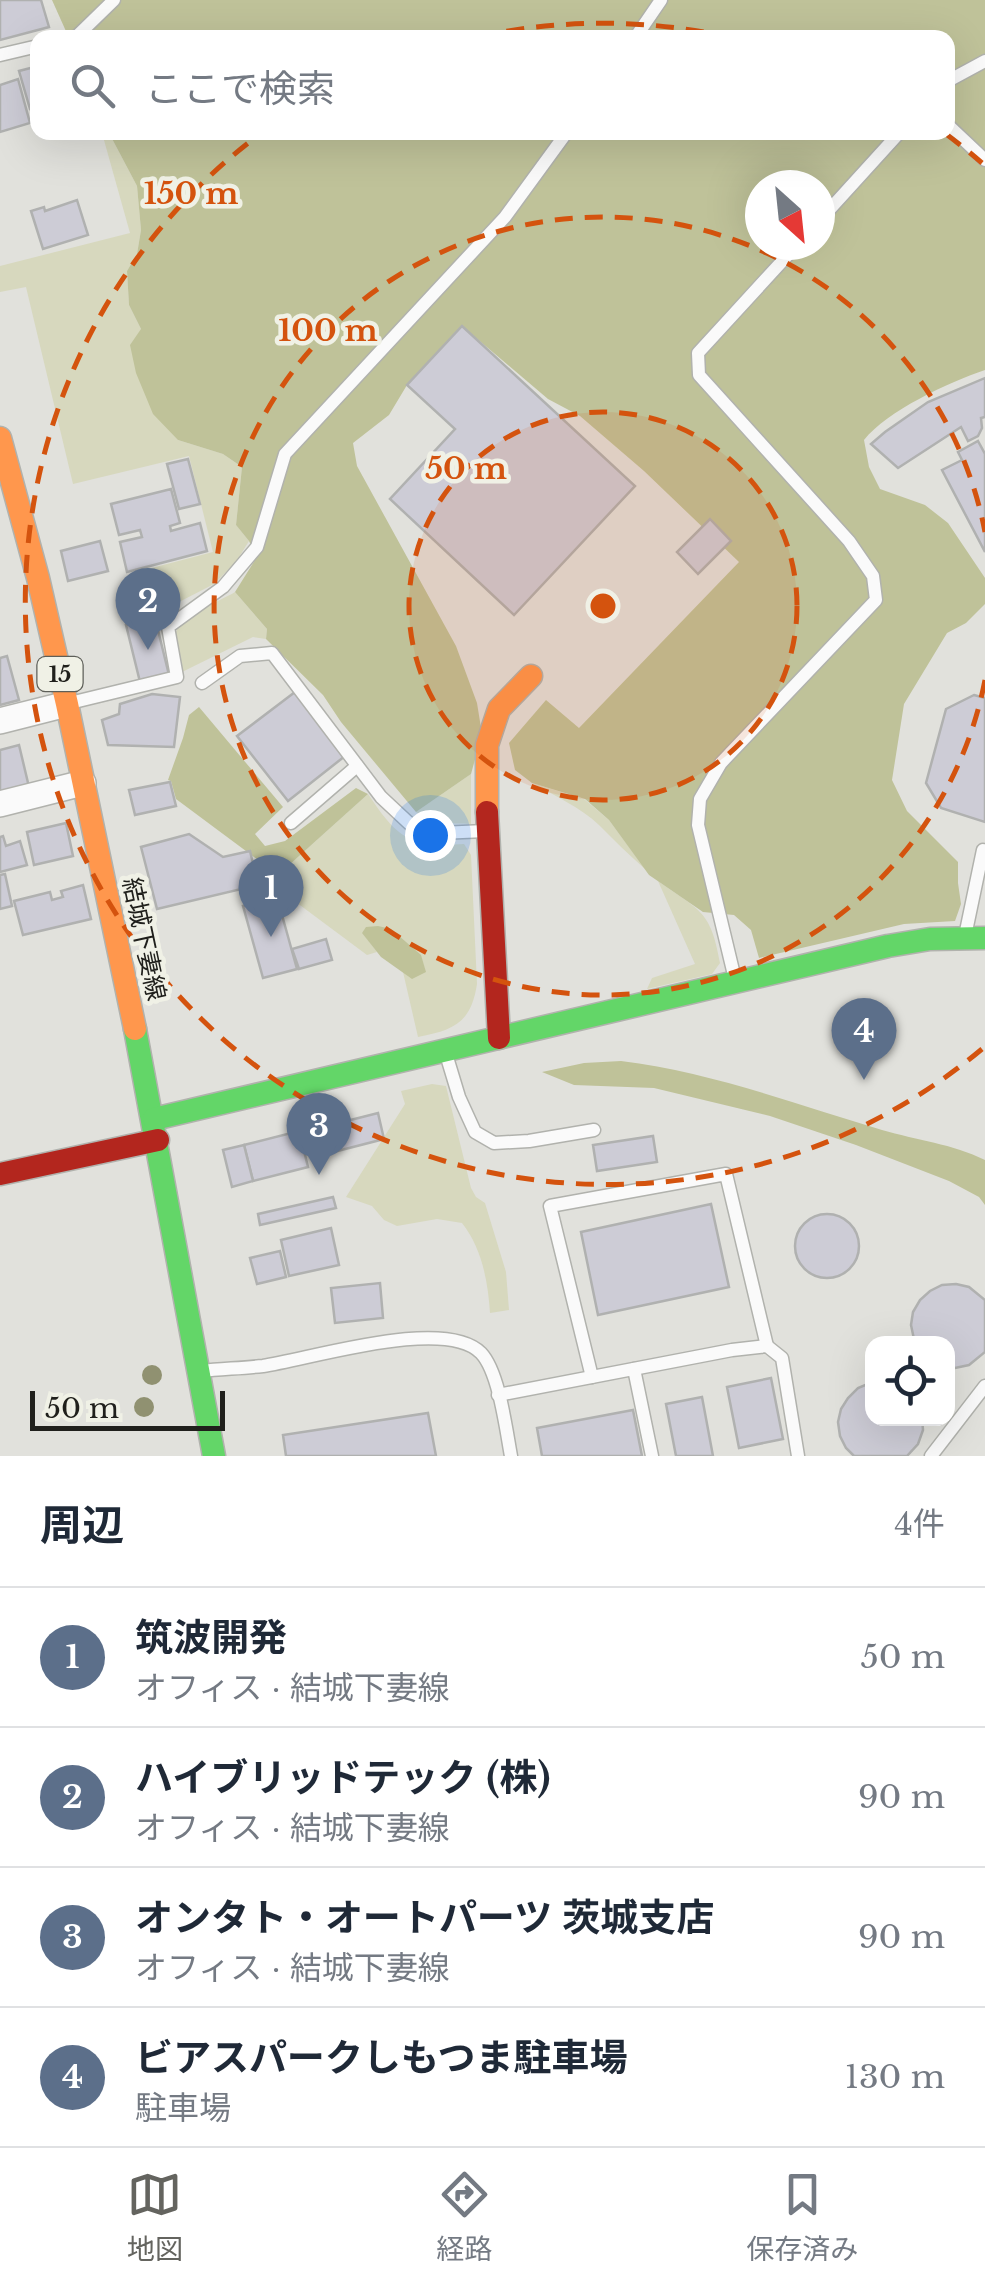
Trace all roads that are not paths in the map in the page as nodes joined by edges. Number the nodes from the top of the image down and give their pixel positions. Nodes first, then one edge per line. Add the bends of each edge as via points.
1 (114, 0) edge
2 (662, 0) edge
3 (83, 30) edge
4 (641, 30) edge
5 (30, 48) edge
6 (0, 55) edge
7 (985, 60) edge
8 (955, 77) edge
9 (955, 132) edge
10 (561, 140) edge
11 (893, 140) edge
12 (985, 160) edge
13 (835, 204) edge
14 (783, 260) edge
15 (0, 438) edge
16 (531, 676) dead end
17 (202, 683) dead end
18 (66, 704) junction
19 (0, 721) edge
20 (357, 766) junction
21 (83, 783) junction
22 (0, 804) edge
23 (290, 823) dead end
24 (487, 830) junction
25 (983, 850) edge
26 (974, 938) edge
27 (736, 981) junction
28 (498, 1038) junction
29 (445, 1052) junction
30 (156, 1129) junction
31 (594, 1130) dead end
32 (0, 1174) edge
33 (767, 1346) junction
34 (634, 1369) junction
35 (199, 1371) junction
36 (592, 1377) junction
37 (985, 1386) edge
38 (498, 1395) junction
39 (214, 1456) edge
40 (510, 1456) edge
41 (652, 1456) edge
42 (798, 1456) edge
43 (931, 1456) edge

1 - 3 lane
2 - 4 lane
5 - 6 lane
7 - 8 lane
9 - 12 lane
10 - 18 lane via 504,217 285,454 257,547 223,587 168,627 177,677
11 - 13 lane
14 - 27 lane via 698,353 699,374 849,541 873,576 876,600 721,763 700,799 698,824
15 - 18 street, 結城下妻線 / 15
16 - 24 street via 499,709 487,745
17 - 20 lane via 240,656 272,653
18 - 19 street
18 - 21 street, 結城下妻線 / 15
20 - 23 lane
20 - 24 lane via 412,826 440,833
21 - 22 street
21 - 30 street, 結城下妻線 / 15
24 - 28 street
25 - 26 lane
26 - 27 street via 888,946
27 - 28 street
28 - 29 street
29 - 30 street
29 - 31 lane via 475,1132 494,1144
30 - 32 street
30 - 35 street, 結城下妻線 / 15
33 - 34 lane
33 - 36 lane via 726,1174 550,1206
33 - 42 lane via 782,1358
34 - 36 lane
34 - 41 lane
35 - 38 lane via 264,1366 386,1341 450,1338 479,1351
35 - 39 street, 結城下妻線 / 15
36 - 38 lane
37 - 43 lane
38 - 40 lane

